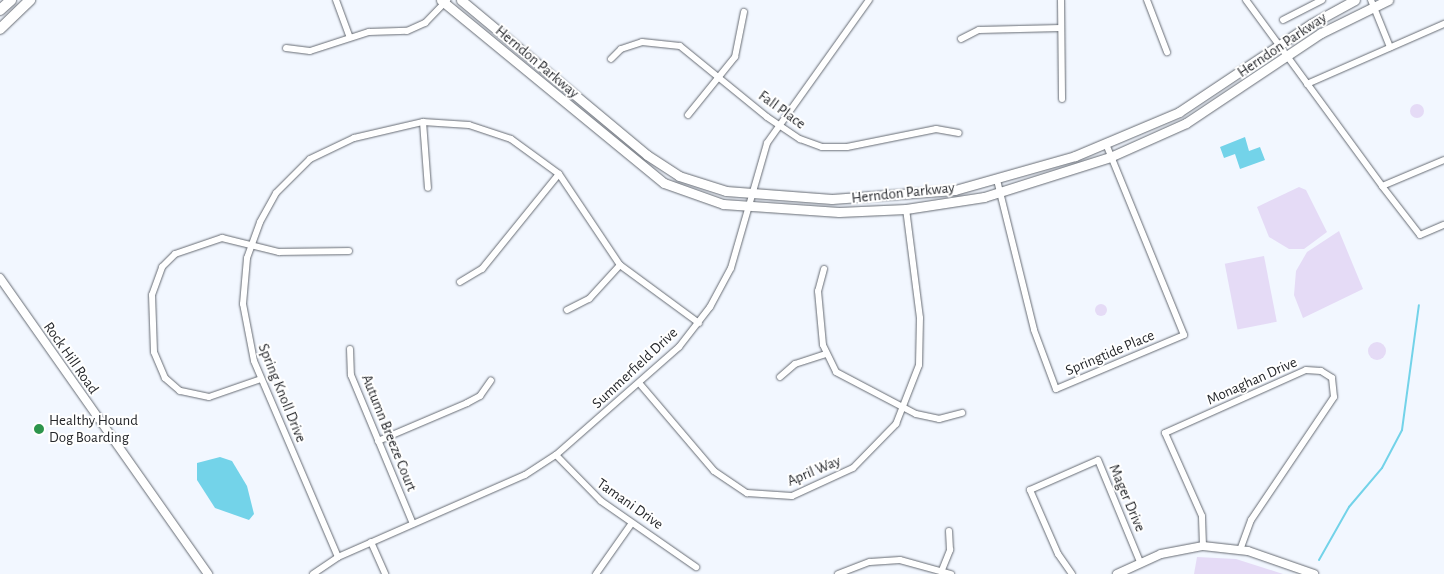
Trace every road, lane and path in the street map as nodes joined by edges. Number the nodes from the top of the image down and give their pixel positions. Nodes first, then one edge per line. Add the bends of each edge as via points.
1 (11, 0) edge
2 (30, 0) edge
3 (336, 0) edge
4 (461, 0) edge
5 (868, 0) edge
6 (1061, 0) edge
7 (1147, 0) edge
8 (1246, 0) edge
9 (1322, 0) edge
10 (1355, 0) edge
11 (1388, 0) edge
12 (444, 1) edge
13 (1372, 3) edge
14 (0, 10) edge
15 (744, 12) dead end
16 (1283, 20) dead end
17 (1444, 24) edge
18 (1062, 28) junction
19 (0, 29) edge
20 (350, 38) junction
21 (961, 38) dead end
22 (1278, 45) junction
23 (286, 48) dead end
24 (1390, 48) junction
25 (1167, 52) dead end
26 (1286, 56) junction
27 (612, 59) dead end
28 (721, 78) junction
29 (1307, 84) junction
30 (1062, 99) dead end
31 (688, 115) dead end
32 (424, 122) junction
33 (779, 125) junction
34 (959, 133) dead end
35 (1106, 144) junction
36 (1110, 157) junction
37 (1444, 160) edge
38 (559, 174) junction
39 (997, 180) junction
40 (1382, 186) junction
41 (428, 188) dead end
42 (1000, 193) junction
43 (752, 194) junction
44 (750, 207) junction
45 (906, 209) junction
46 (1444, 225) edge
47 (250, 246) junction
48 (349, 251) dead end
49 (620, 265) junction
50 (824, 269) dead end
51 (0, 278) edge
52 (460, 282) dead end
53 (567, 310) dead end
54 (699, 323) junction
55 (350, 349) dead end
56 (825, 354) junction
57 (780, 377) dead end
58 (261, 379) junction
59 (491, 380) dead end
60 (640, 384) junction
61 (905, 409) junction
62 (962, 413) dead end
63 (378, 440) junction
64 (556, 455) junction
65 (632, 523) junction
66 (413, 524) junction
67 (949, 531) dead end
68 (371, 542) junction
69 (1203, 546) junction
70 (1240, 550) junction
71 (338, 557) junction
72 (1140, 562) junction
73 (696, 567) dead end
74 (942, 570) junction
75 (208, 574) edge
76 (313, 574) edge
77 (385, 574) edge
78 (596, 574) edge
79 (838, 574) edge
80 (951, 574) edge
81 (1072, 574) edge
82 (1117, 574) edge
83 (1314, 574) edge

1 - 14 main road
2 - 19 main road
3 - 20 street
4 - 43 main road, Herndon Parkway via 658,164 705,186
5 - 33 street, Summerfield Drive
6 - 18 street
7 - 25 street
8 - 22 street
9 - 16 street
10 - 22 main road, Herndon Parkway
11 - 13 main road, Herndon Parkway
12 - 20 street via 417,28
12 - 44 main road, Herndon Parkway via 653,176 697,197
13 - 24 street
13 - 26 main road, Herndon Parkway
15 - 28 street via 740,45
17 - 24 street
18 - 21 street via 979,30
18 - 30 street
20 - 23 street via 310,51
22 - 26 street
22 - 35 main road, Herndon Parkway via 1200,100
24 - 29 street
26 - 29 street
26 - 36 main road, Herndon Parkway via 1186,123
27 - 28 street, Fall Place via 628,45 659,41 688,50
28 - 31 street
28 - 33 street, Fall Place
29 - 40 street
32 - 38 street, Spring Knoll Drive via 451,122 497,133 540,157
32 - 41 street
32 - 47 street, Spring Knoll Drive via 354,138 310,159 276,193
33 - 34 street, Fall Place via 810,144 834,148 936,129
33 - 43 street, Summerfield Drive via 761,154
35 - 36 street, Springtide Place
35 - 39 main road, Herndon Parkway
36 - 42 main road, Herndon Parkway
36 - 42 street, Springtide Place via 1184,335 1056,389 1034,330
37 - 40 street
38 - 49 street, Spring Knoll Drive
38 - 52 street via 482,269
39 - 42 street, Springtide Place
39 - 43 main road, Herndon Parkway via 868,199
40 - 46 street via 1420,235
42 - 45 main road, Herndon Parkway
43 - 44 street, Summerfield Drive
44 - 45 main road, Herndon Parkway via 839,212
44 - 54 street, Summerfield Drive via 731,268
45 - 61 street, April Way via 921,338 916,378
47 - 48 street via 292,253
47 - 58 street, Spring Knoll Drive via 243,289 244,323
47 - 58 street via 212,239 175,254 162,266 152,295 154,352 165,378 190,395 218,396
49 - 53 street via 589,299
49 - 54 street, Spring Knoll Drive
50 - 56 street via 818,291
51 - 75 street, Rock Hill Road
54 - 60 street, Summerfield Drive
55 - 63 street, Autumn Breeze Court via 351,375
56 - 57 street via 795,364
56 - 61 street via 840,376
58 - 71 street, Spring Knoll Drive
59 - 63 street via 480,396 467,403
60 - 61 street, April Way via 723,479 740,490 770,497 806,492 853,468 885,439
60 - 64 street, Summerfield Drive
61 - 62 street via 939,419
63 - 66 street, Autumn Breeze Court
64 - 65 street, Tamani Drive via 584,487
64 - 66 street, Summerfield Drive via 505,485
65 - 73 street, Tamani Drive
65 - 78 street
66 - 68 street, Summerfield Drive
67 - 74 street via 950,550
68 - 71 street, Summerfield Drive
68 - 77 street
69 - 70 street
69 - 70 street, Monaghan Drive via 1202,516 1165,433 1306,370 1321,371 1332,378 1334,397 1251,520
69 - 72 street
70 - 83 street
71 - 76 street, Summerfield Drive
72 - 81 street, Mager Drive via 1098,460 1030,490 1058,554
72 - 82 street
74 - 79 street via 885,560
74 - 80 street

